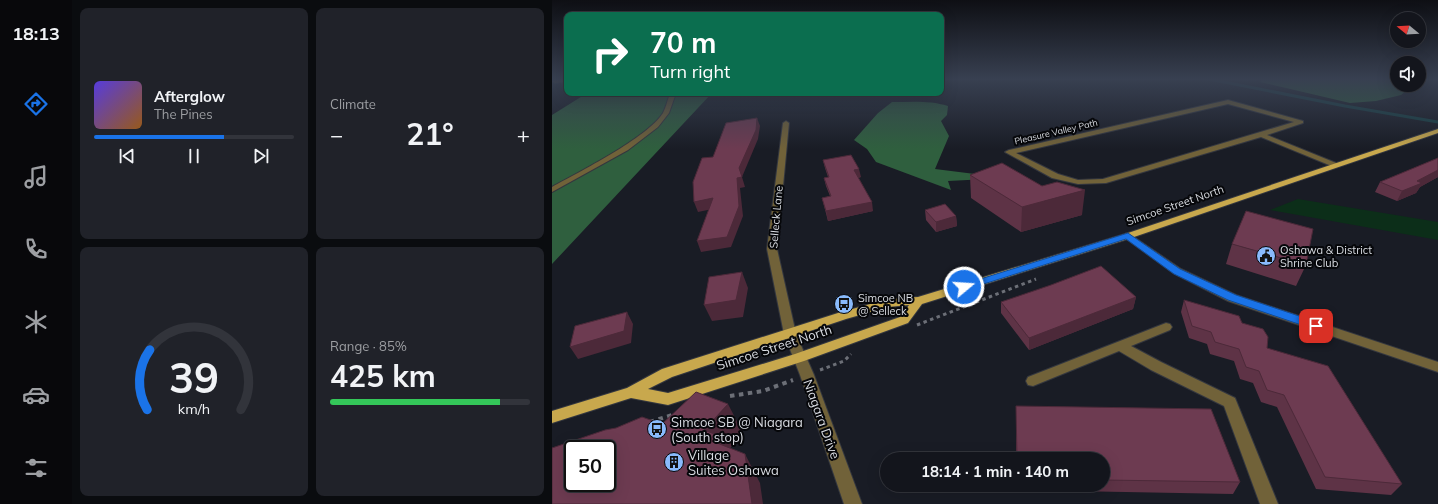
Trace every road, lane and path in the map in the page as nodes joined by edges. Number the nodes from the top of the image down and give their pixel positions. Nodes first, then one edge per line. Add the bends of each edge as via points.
1 (669, 103) edge
2 (1226, 103) edge
3 (1230, 103) edge
4 (786, 123) dead end
5 (1436, 132) edge
6 (1261, 135) junction
7 (1337, 165) junction
8 (552, 190) edge
9 (1128, 236) junction
10 (1039, 278) dead end
11 (918, 302) junction
12 (915, 326) dead end
13 (1166, 327) dead end
14 (790, 334) junction
15 (1120, 346) junction
16 (856, 349) dead end
17 (799, 358) junction
18 (1438, 367) edge
19 (807, 375) junction
20 (1033, 382) dead end
21 (631, 392) junction
22 (724, 397) dead end
23 (679, 412) edge
24 (552, 417) edge
25 (649, 423) edge
26 (853, 504) edge
27 (1269, 504) edge

1 - 8 street via 656,126 625,148
2 - 6 street, Pleasure Valley Path via 1009,152 1055,176 1078,182 1103,181
3 - 6 street, Pleasure Valley Path via 1301,122
4 - 14 street, Selleck Lane via 772,249
5 - 7 main road, Simcoe Street North
6 - 7 street
7 - 9 main road, Simcoe Street North
9 - 11 main road, Simcoe Street North
9 - 18 street via 1177,271 1232,298
10 - 12 path
11 - 14 main road, Simcoe Street North via 888,304
11 - 17 main road, Simcoe Street North via 904,320
13 - 15 street
14 - 17 street, Niagara Drive
14 - 21 main road, Simcoe Street North via 667,373
15 - 20 street
15 - 27 street via 1230,402
16 - 19 path via 844,361
17 - 19 street, Niagara Drive
17 - 21 main road, Simcoe Street North via 668,399
19 - 22 path via 763,391
19 - 26 street, Niagara Drive
21 - 24 main road, Simcoe Street North
23 - 25 path

